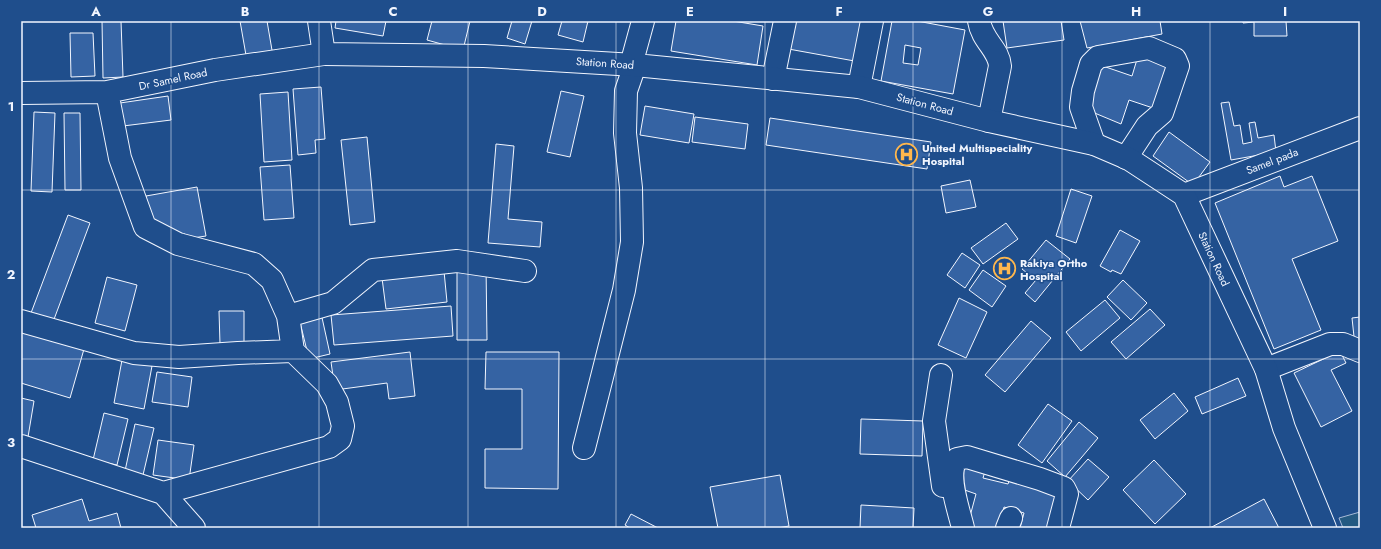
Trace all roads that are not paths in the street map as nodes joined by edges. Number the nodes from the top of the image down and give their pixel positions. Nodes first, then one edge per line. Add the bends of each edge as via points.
1 (319, 21) edge
2 (643, 21) edge
3 (785, 21) edge
4 (872, 21) edge
5 (979, 21) edge
6 (324, 54) junction
7 (633, 65) junction
8 (773, 79) junction
9 (859, 87) junction
10 (107, 92) junction
11 (21, 93) edge
12 (989, 121) junction
13 (1360, 128) edge
14 (1094, 144) junction
15 (1126, 158) junction
16 (1184, 195) junction
17 (525, 271) dead end
18 (288, 316) junction
19 (21, 321) edge
20 (293, 351) junction
21 (1360, 351) edge
22 (1266, 369) junction
23 (941, 375) dead end
24 (21, 446) edge
25 (584, 448) dead end
26 (163, 493) junction
27 (194, 528) edge
28 (952, 528) edge
29 (964, 528) edge
30 (1058, 528) edge
31 (1325, 528) edge

1 - 6 street
2 - 7 street
3 - 8 street
4 - 9 street
5 - 12 street via 980,32 1000,59
6 - 7 street, Station Road via 484,56
6 - 10 street, Dr Samel Road via 215,70
7 - 8 street, Station Road
7 - 25 street via 626,91 625,133 631,188 632,242 624,290
8 - 9 street, Station Road
9 - 12 street, Station Road
10 - 11 street, Dr Samel Road
10 - 18 street via 120,158 145,227 178,244 254,264 272,280
12 - 14 street, Station Road
13 - 16 street, Samel pada
14 - 15 street, Station Road
14 - 15 street via 1081,106 1091,64 1098,57 1149,48 1175,59 1178,66 1162,113 1143,131
15 - 16 street, Station Road
16 - 22 street, Station Road
17 - 18 street via 457,262 373,270 333,303
18 - 20 street
19 - 20 street via 134,354 179,357
20 - 26 street via 327,384 337,402 343,426 340,439 329,447
21 - 22 street via 1343,344 1330,344
22 - 31 street, Station Road via 1284,428
23 - 28 street via 934,421 945,499
24 - 26 street
26 - 27 street
29 - 30 street via 952,479 952,464 957,459 967,457 1064,488 1068,494

